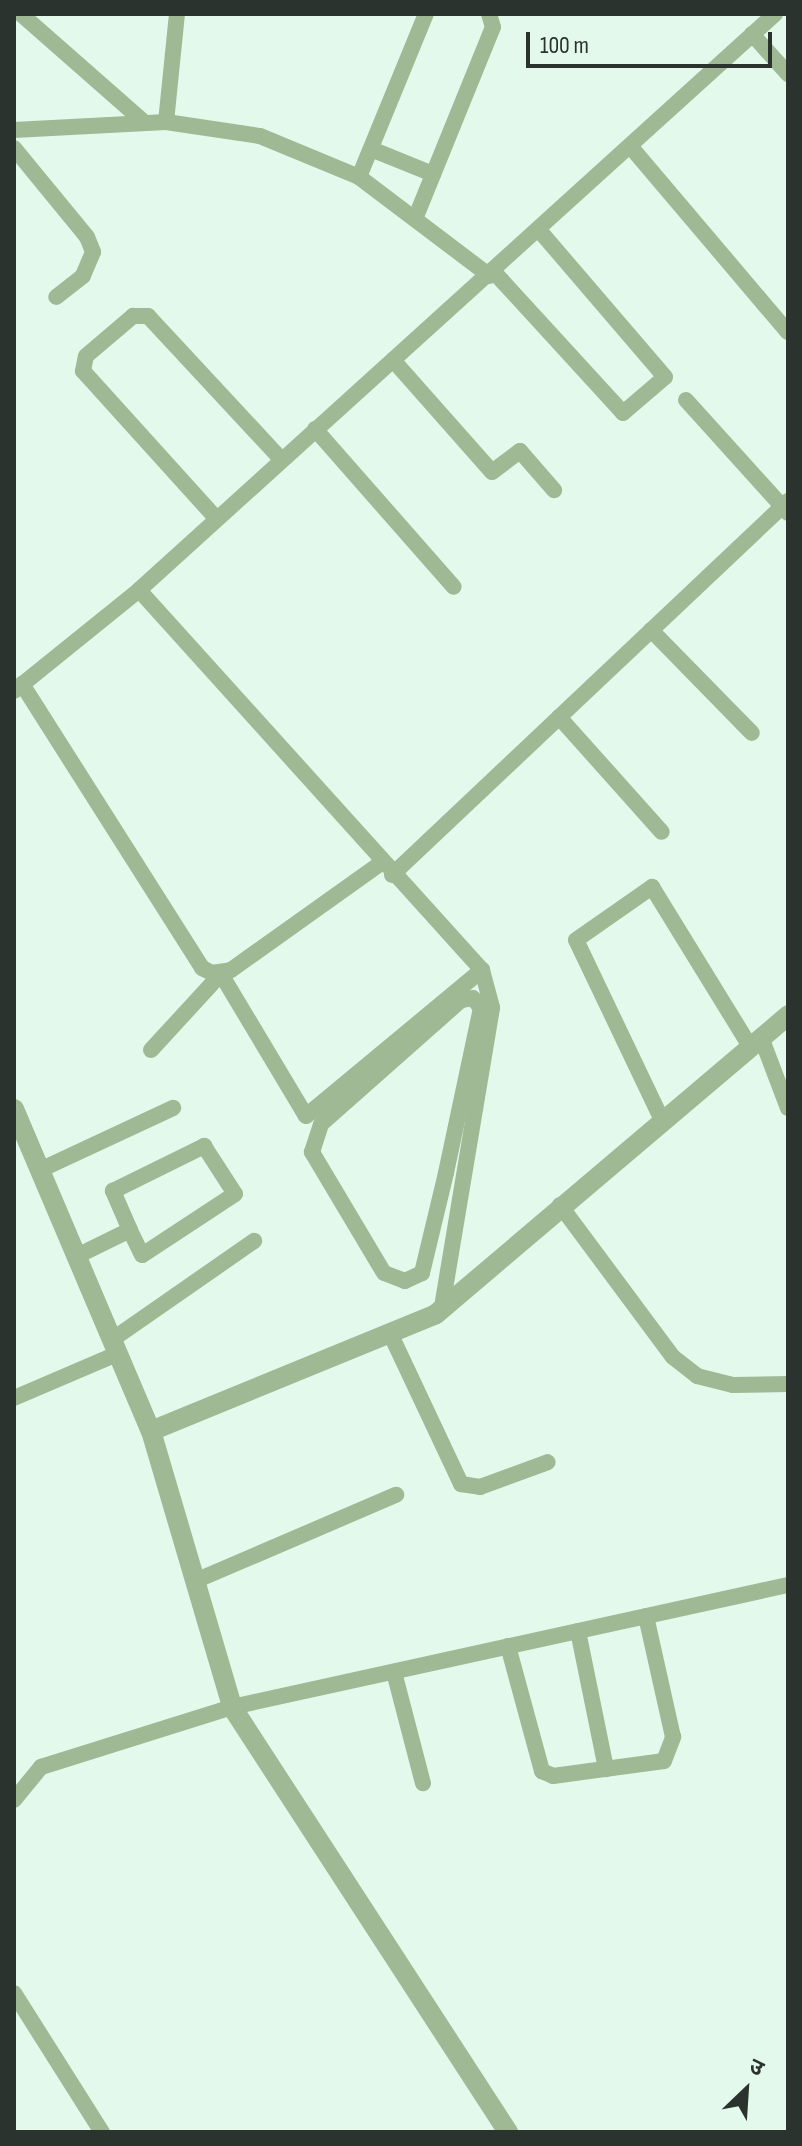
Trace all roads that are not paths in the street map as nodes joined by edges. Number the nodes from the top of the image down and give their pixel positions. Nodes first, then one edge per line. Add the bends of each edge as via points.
1 (21, 14) edge
2 (177, 14) edge
3 (426, 14) edge
4 (489, 14) edge
5 (775, 14) edge
6 (752, 34) junction
7 (788, 74) edge
8 (144, 122) junction
9 (166, 122) junction
10 (14, 130) edge
11 (630, 146) junction
12 (14, 148) edge
13 (371, 149) junction
14 (433, 174) junction
15 (359, 177) junction
16 (415, 219) junction
17 (539, 230) junction
18 (492, 274) junction
19 (56, 297) dead end
20 (788, 332) edge
21 (393, 360) junction
22 (686, 400) dead end
23 (315, 429) junction
24 (281, 459) junction
25 (554, 490) dead end
26 (786, 507) edge
27 (215, 517) junction
28 (454, 587) dead end
29 (139, 590) junction
30 (651, 630) junction
31 (18, 688) edge
32 (559, 717) junction
33 (752, 733) dead end
34 (662, 832) dead end
35 (386, 869) junction
36 (482, 970) junction
37 (221, 974) junction
38 (788, 1015) edge
39 (756, 1041) junction
40 (151, 1050) dead end
41 (173, 1108) dead end
42 (788, 1108) edge
43 (14, 1109) edge
44 (661, 1118) junction
45 (453, 1137) junction
46 (470, 1143) junction
47 (40, 1170) junction
48 (560, 1205) junction
49 (130, 1230) junction
50 (254, 1241) dead end
51 (77, 1256) junction
52 (442, 1308) junction
53 (390, 1333) junction
54 (116, 1346) junction
55 (788, 1384) edge
56 (14, 1398) edge
57 (151, 1431) junction
58 (548, 1462) dead end
59 (396, 1495) dead end
60 (195, 1581) junction
61 (788, 1585) edge
62 (646, 1616) junction
63 (578, 1631) junction
64 (508, 1646) junction
65 (394, 1672) junction
66 (232, 1707) junction
67 (606, 1769) junction
68 (423, 1783) dead end
69 (14, 1800) edge
70 (14, 1993) edge
71 (102, 2132) edge
72 (508, 2132) edge

1 - 8 street
2 - 9 street
3 - 13 street
4 - 14 street via 493,27
5 - 6 street
6 - 7 street
6 - 11 street
8 - 9 street
8 - 10 street
9 - 15 street via 260,136
11 - 17 street
11 - 20 street
12 - 19 street via 87,237 93,252 83,276
13 - 14 street
13 - 15 street
14 - 16 street
15 - 16 street
16 - 18 street
17 - 18 street
17 - 18 street via 665,377 623,413
18 - 21 street
21 - 23 street
21 - 25 street via 492,472 520,451
22 - 26 street
23 - 24 street
23 - 28 street
24 - 27 street
24 - 27 street via 148,316 133,316 86,356 83,371
26 - 30 street
27 - 29 street
29 - 31 street
29 - 35 street
30 - 32 street
30 - 33 street
31 - 37 street via 202,968
32 - 34 street
32 - 35 street
35 - 36 street
35 - 37 street
36 - 37 street via 306,1116
36 - 46 street via 492,1008
37 - 40 street
38 - 39 street
39 - 42 street
39 - 44 street
39 - 44 street via 652,887 576,940
41 - 47 street
43 - 47 street
44 - 48 street
45 - 45 street via 422,1273 405,1281 384,1273 320,1172 312,1152 321,1124 449,1011 473,998 481,1008
45 - 46 street
46 - 52 street
47 - 51 street
48 - 52 street
48 - 55 street via 673,1357 697,1376 733,1385
49 - 49 street via 142,1255 235,1194 204,1146 113,1191
49 - 51 street
50 - 54 street
51 - 54 street
52 - 53 street
53 - 57 street
53 - 58 street via 461,1484 480,1487
54 - 56 street
54 - 57 street
57 - 60 street
59 - 60 street
60 - 66 street
61 - 62 street
62 - 63 street
62 - 67 street via 672,1747 664,1761
63 - 64 street
63 - 67 street
64 - 65 street
64 - 67 street via 542,1771 553,1776
65 - 66 street
65 - 68 street
66 - 69 street via 41,1767
66 - 72 street
70 - 71 street

